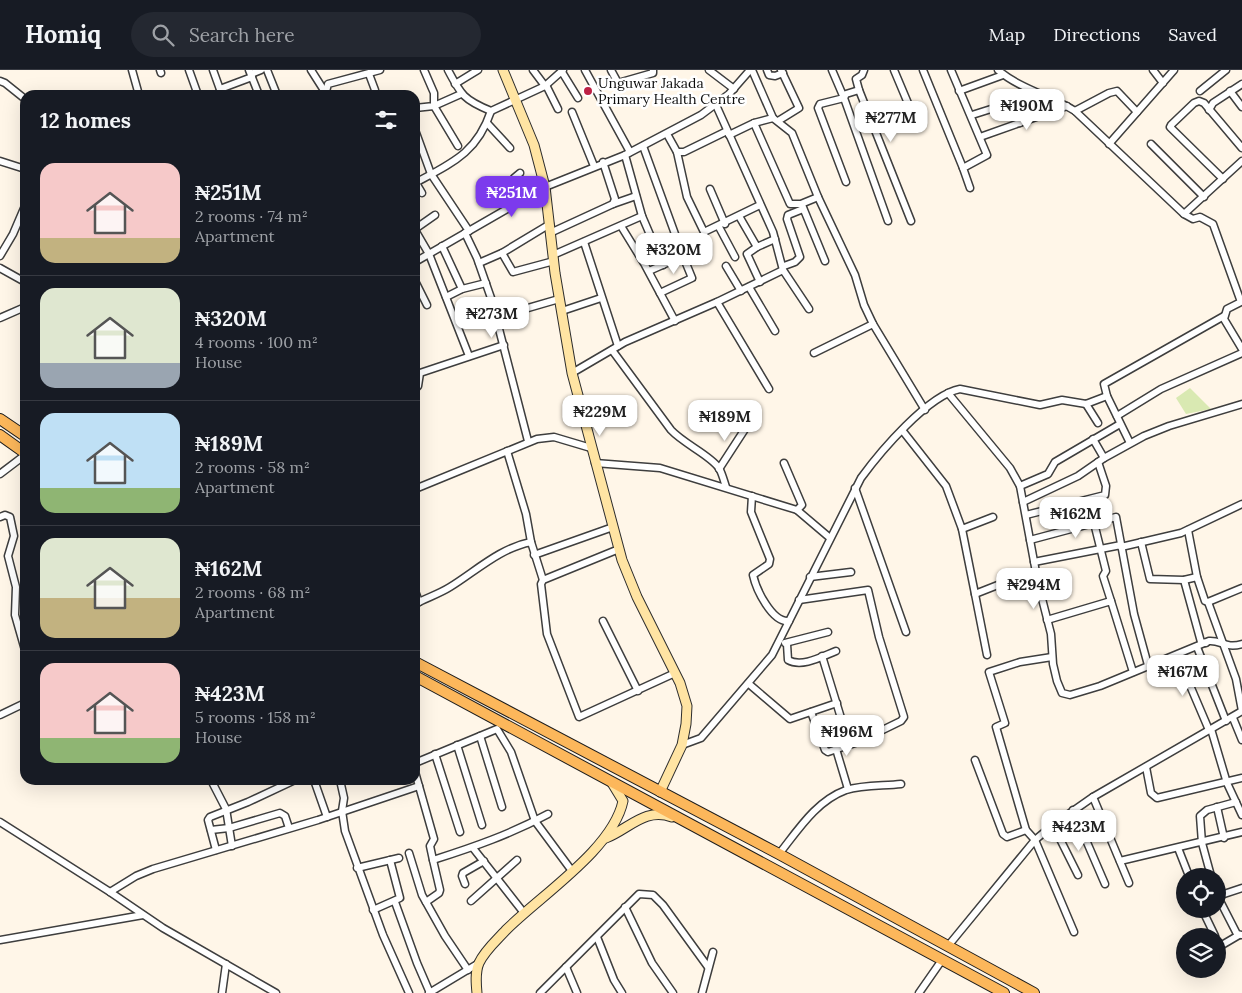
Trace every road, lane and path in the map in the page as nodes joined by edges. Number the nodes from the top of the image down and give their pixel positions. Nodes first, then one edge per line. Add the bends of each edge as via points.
1 (132, 70) edge
2 (189, 70) edge
3 (215, 70) edge
4 (261, 70) edge
5 (267, 70) edge
6 (311, 70) edge
7 (379, 70) edge
8 (424, 70) edge
9 (448, 70) edge
10 (478, 70) edge
11 (503, 70) edge
12 (533, 70) edge
13 (585, 70) edge
14 (611, 70) edge
15 (653, 70) edge
16 (709, 70) edge
17 (767, 70) edge
18 (832, 70) edge
19 (864, 70) edge
20 (894, 70) edge
21 (923, 70) edge
22 (951, 70) edge
23 (1153, 70) edge
24 (1174, 70) edge
25 (1226, 70) edge
26 (562, 71) edge
27 (748, 71) edge
28 (782, 72) edge
29 (1001, 72) edge
30 (251, 74) edge
31 (369, 74) junction
32 (0, 81) edge
33 (1163, 83) junction
34 (455, 84) junction
35 (1242, 84) edge
36 (545, 85) junction
37 (734, 89) junction
38 (138, 90) edge
39 (196, 90) edge
40 (220, 90) edge
41 (224, 90) edge
42 (257, 90) edge
43 (275, 90) edge
44 (323, 90) edge
45 (326, 90) edge
46 (376, 90) edge
47 (859, 90) junction
48 (959, 91) junction
49 (1200, 91) dead end
50 (1230, 91) junction
51 (462, 94) junction
52 (20, 95) edge
53 (578, 98) dead end
54 (844, 98) junction
55 (516, 101) junction
56 (716, 105) junction
57 (434, 106) junction
58 (1068, 106) junction
59 (420, 107) edge
60 (1242, 107) edge
61 (910, 108) dead end
62 (558, 109) dead end
63 (1209, 110) junction
64 (491, 111) junction
65 (1075, 111) junction
66 (572, 112) dead end
67 (1137, 112) junction
68 (972, 115) junction
69 (776, 119) junction
70 (487, 123) junction
71 (754, 123) junction
72 (1020, 123) junction
73 (728, 133) junction
74 (667, 134) junction
75 (980, 137) junction
76 (1109, 144) junction
77 (1151, 144) dead end
78 (458, 146) dead end
79 (643, 146) junction
80 (510, 148) dead end
81 (1242, 148) edge
82 (420, 150) edge
83 (677, 152) junction
84 (627, 154) junction
85 (0, 160) edge
86 (1242, 161) edge
87 (603, 162) junction
88 (594, 166) junction
89 (20, 167) edge
90 (963, 168) junction
91 (520, 173) dead end
92 (431, 174) junction
93 (1223, 179) junction
94 (420, 180) edge
95 (846, 182) dead end
96 (545, 187) junction
97 (970, 188) dead end
98 (710, 189) dead end
99 (420, 190) edge
100 (422, 193) dead end
101 (636, 196) junction
102 (1204, 196) junction
103 (818, 197) junction
104 (519, 202) junction
105 (613, 204) junction
106 (760, 205) junction
107 (802, 207) junction
108 (1184, 214) junction
109 (435, 215) dead end
110 (642, 216) junction
111 (739, 216) junction
112 (20, 218) edge
113 (888, 221) dead end
114 (911, 221) dead end
115 (722, 225) junction
116 (420, 226) edge
117 (622, 226) junction
118 (550, 228) junction
119 (467, 232) junction
120 (420, 239) edge
121 (775, 239) junction
122 (652, 241) junction
123 (584, 242) junction
124 (442, 246) junction
125 (757, 247) junction
126 (636, 248) junction
127 (502, 252) junction
128 (429, 254) junction
129 (0, 256) edge
130 (683, 256) junction
131 (735, 257) dead end
132 (554, 258) junction
133 (420, 259) edge
134 (824, 261) dead end
135 (479, 263) junction
136 (663, 265) junction
137 (726, 266) dead end
138 (0, 268) edge
139 (784, 268) junction
140 (649, 271) junction
141 (20, 279) edge
142 (760, 282) junction
143 (486, 283) junction
144 (749, 288) junction
145 (462, 289) junction
146 (420, 291) edge
147 (741, 291) junction
148 (660, 293) junction
149 (446, 297) junction
150 (601, 298) junction
151 (560, 299) junction
152 (717, 302) junction
153 (427, 305) dead end
154 (20, 309) edge
155 (809, 309) dead end
156 (562, 311) junction
157 (1224, 316) junction
158 (497, 317) junction
159 (0, 318) edge
160 (675, 321) junction
161 (873, 324) junction
162 (775, 331) dead end
163 (504, 345) junction
164 (615, 348) junction
165 (1242, 349) edge
166 (814, 353) dead end
167 (1242, 353) edge
168 (468, 356) junction
169 (420, 373) edge
170 (572, 373) junction
171 (769, 389) dead end
172 (948, 393) junction
173 (1106, 396) junction
174 (1086, 404) junction
175 (1242, 404) edge
176 (925, 410) junction
177 (1117, 416) junction
178 (0, 419) edge
179 (1098, 422) dead end
180 (1120, 424) junction
181 (745, 429) dead end
182 (902, 430) junction
183 (20, 433) edge
184 (0, 435) edge
185 (1093, 439) junction
186 (528, 441) junction
187 (1130, 443) junction
188 (591, 448) junction
189 (20, 450) edge
190 (507, 452) junction
191 (20, 458) edge
192 (1101, 460) junction
193 (595, 463) junction
194 (784, 463) dead end
195 (719, 469) junction
196 (0, 474) edge
197 (1020, 486) junction
198 (420, 487) edge
199 (726, 487) junction
200 (855, 488) junction
201 (752, 496) junction
202 (1023, 502) junction
203 (1242, 504) edge
204 (797, 510) junction
205 (1026, 515) junction
206 (0, 517) edge
207 (993, 517) dead end
208 (1094, 523) junction
209 (613, 527) junction
210 (962, 529) junction
211 (1188, 530) junction
212 (830, 538) junction
213 (1030, 540) junction
214 (531, 542) junction
215 (1141, 542) junction
216 (1121, 546) junction
217 (620, 549) junction
218 (1101, 549) junction
219 (534, 555) junction
220 (1034, 562) junction
221 (851, 572) dead end
222 (1197, 576) junction
223 (810, 577) junction
224 (543, 580) junction
225 (1184, 580) junction
226 (1008, 581) dead end
227 (1242, 588) edge
228 (975, 594) junction
229 (799, 600) junction
230 (1111, 601) junction
231 (420, 602) edge
232 (1208, 602) junction
233 (1047, 620) junction
234 (603, 621) dead end
235 (789, 621) junction
236 (20, 632) edge
237 (828, 632) dead end
238 (906, 632) dead end
239 (778, 642) junction
240 (1206, 643) junction
241 (787, 644) junction
242 (1242, 644) edge
243 (1222, 646) junction
244 (1197, 647) junction
245 (836, 651) dead end
246 (987, 655) dead end
247 (822, 656) junction
248 (1177, 656) junction
249 (1052, 657) junction
250 (420, 665) edge
251 (1148, 665) junction
252 (1133, 672) junction
253 (675, 673) junction
254 (420, 679) edge
255 (749, 684) junction
256 (638, 691) junction
257 (837, 703) junction
258 (20, 705) edge
259 (1242, 711) edge
260 (811, 712) junction
261 (0, 715) edge
262 (1230, 719) junction
263 (1210, 729) junction
264 (845, 731) dead end
265 (480, 736) junction
266 (1242, 740) edge
267 (457, 745) junction
268 (682, 745) junction
269 (836, 749) junction
270 (435, 754) junction
271 (975, 760) dead end
272 (420, 762) edge
273 (1146, 767) junction
274 (1242, 778) edge
275 (611, 782) junction
276 (1227, 783) junction
277 (901, 784) dead end
278 (214, 785) edge
279 (284, 785) edge
280 (316, 785) edge
281 (341, 785) edge
282 (419, 786) joint
283 (848, 789) junction
284 (660, 792) junction
285 (1093, 797) junction
286 (1236, 802) junction
287 (502, 807) dead end
288 (1217, 807) junction
289 (226, 810) junction
290 (1073, 810) junction
291 (342, 811) junction
292 (548, 814) dead end
293 (1242, 815) edge
294 (327, 817) junction
295 (535, 821) junction
296 (0, 822) edge
297 (687, 823) junction
298 (482, 824) dead end
299 (1053, 825) junction
300 (230, 828) junction
301 (289, 828) junction
302 (211, 830) junction
303 (1026, 830) junction
304 (460, 832) dead end
305 (1242, 832) edge
306 (606, 838) junction
307 (1224, 838) junction
308 (1034, 840) junction
309 (1202, 843) junction
310 (232, 846) junction
311 (474, 848) junction
312 (1178, 848) junction
313 (216, 850) junction
314 (410, 854) dead end
315 (779, 854) junction
316 (398, 858) dead end
317 (390, 860) junction
318 (433, 860) junction
319 (518, 860) dead end
320 (484, 861) junction
321 (1120, 861) junction
322 (357, 868) junction
323 (1185, 868) edge
324 (1209, 868) edge
325 (572, 871) junction
326 (1078, 876) dead end
327 (498, 879) junction
328 (1129, 883) dead end
329 (465, 884) dead end
330 (1105, 884) dead end
331 (1242, 888) edge
332 (110, 892) junction
333 (1226, 893) edge
334 (471, 901) dead end
335 (395, 902) junction
336 (426, 902) junction
337 (625, 907) junction
338 (373, 910) junction
339 (1226, 910) edge
340 (524, 914) junction
341 (143, 915) junction
342 (1074, 932) dead end
343 (1240, 935) edge
344 (597, 937) junction
345 (0, 940) edge
346 (1226, 943) edge
347 (948, 946) junction
348 (713, 952) dead end
349 (942, 960) junction
350 (479, 963) junction
351 (226, 964) junction
352 (566, 967) junction
353 (708, 967) junction
354 (468, 970) junction
355 (222, 993) edge
356 (276, 993) edge
357 (409, 993) edge
358 (430, 993) edge
359 (477, 993) edge
360 (540, 993) edge
361 (577, 993) edge
362 (622, 993) edge
363 (673, 993) edge
364 (702, 993) edge
365 (919, 993) edge
366 (1004, 993) edge
367 (1034, 993) edge

1 - 38 street
2 - 39 street
3 - 40 street
4 - 30 street
5 - 43 street
6 - 44 street
7 - 31 street
8 - 57 street via 434,93
9 - 34 street
10 - 34 street
11 - 55 street
12 - 36 street
13 - 84 street
14 - 15 street via 618,84 653,73
16 - 37 street
17 - 28 street via 775,76
18 - 54 street
19 - 47 street via 856,79
20 - 61 street
21 - 90 street
22 - 48 street
23 - 33 street
24 - 33 street
25 - 49 street
26 - 36 street
26 - 53 street
27 - 37 street
27 - 69 street
28 - 69 street via 798,108
29 - 48 street
29 - 58 street via 1012,81
30 - 41 street
30 - 42 street
31 - 45 street via 328,84
31 - 46 street
32 - 52 street
33 - 67 street
34 - 51 street
35 - 50 street
36 - 55 street
36 - 62 street
37 - 56 street
47 - 54 street via 846,94
47 - 114 street
48 - 68 street
50 - 60 street
50 - 63 street via 1209,106
51 - 57 street
51 - 64 street
54 - 95 street via 820,104 818,108
54 - 113 street
55 - 64 street
55 - 96 street via 534,145
56 - 73 street
56 - 74 street
57 - 59 street
57 - 78 street
58 - 65 street
58 - 72 street
63 - 81 street
63 - 93 street via 1204,103 1194,103 1170,127
64 - 70 street
65 - 67 street via 1117,91
65 - 76 street
66 - 88 street
67 - 76 street
68 - 72 street via 1010,103
68 - 75 street
69 - 71 street
69 - 103 street via 792,132
70 - 80 street
70 - 92 street via 473,147
71 - 73 street
71 - 107 street via 785,196 790,204
72 - 75 street
73 - 83 street
73 - 106 street
74 - 79 street
74 - 83 street
75 - 90 street via 987,155
76 - 108 street
77 - 102 street
79 - 84 street
79 - 130 street
82 - 92 street
83 - 115 street via 687,197 701,229 704,232
84 - 87 street
84 - 101 street
85 - 89 street
86 - 93 street
87 - 88 street
87 - 105 street via 615,199
88 - 96 street
90 - 97 street
91 - 104 street via 510,186
92 - 94 street
92 - 119 street
93 - 102 street
96 - 104 street
96 - 118 street
98 - 115 street
99 - 100 street
101 - 105 street
101 - 110 street
102 - 108 street
103 - 107 street
103 - 161 street via 855,275
104 - 119 street
105 - 118 street
106 - 111 street
106 - 121 street
107 - 134 street
107 - 139 street via 787,219 800,257
108 - 157 street via 1213,224 1223,249 1241,302 1227,309
109 - 116 street
110 - 117 street
110 - 122 street
111 - 115 street
111 - 125 street
112 - 129 street
115 - 131 street
117 - 123 street
117 - 126 street
118 - 127 street
118 - 132 street
119 - 124 street
119 - 135 street
120 - 128 street
121 - 125 street
121 - 139 street
122 - 126 street
122 - 136 street
123 - 132 street
123 - 150 street
124 - 128 street
124 - 145 street
125 - 142 street via 747,254
126 - 140 street
127 - 132 street via 513,272
127 - 135 street
128 - 133 street
128 - 149 street
130 - 136 street
130 - 148 street via 692,278
132 - 151 street
135 - 143 street
136 - 140 street
137 - 147 street
138 - 141 street
139 - 142 street
139 - 155 street
140 - 148 street
142 - 144 street
143 - 145 street
143 - 158 street
144 - 147 street
144 - 162 street
145 - 149 street
146 - 153 street
147 - 152 street
148 - 160 street
149 - 168 street
150 - 156 street
150 - 164 street
151 - 156 street
151 - 158 street
152 - 160 street
152 - 171 street
154 - 159 street
156 - 170 street
157 - 165 street
157 - 173 street via 1106,382
158 - 163 street
160 - 164 street
161 - 166 street
161 - 176 street
163 - 168 street
163 - 186 street
164 - 170 street
164 - 195 street via 675,434
167 - 177 street via 1161,389
168 - 169 street
170 - 188 street
172 - 174 street via 960,389 1040,405 1062,400
172 - 176 street
172 - 197 street via 1010,468
173 - 174 street
173 - 177 street
174 - 179 street
175 - 187 street via 1169,426
176 - 182 street
177 - 180 street
178 - 183 main road
180 - 185 street
180 - 187 street
181 - 195 street
182 - 200 street via 880,452
182 - 210 street via 946,486
184 - 189 main road
185 - 192 street
185 - 197 street via 1055,462 1048,474
186 - 188 street via 554,438
186 - 190 street
187 - 192 street
188 - 193 street
190 - 198 street
190 - 214 street
191 - 196 street
192 - 202 street via 1078,476
192 - 205 street via 1105,495
193 - 199 street via 660,468
193 - 209 street
194 - 204 street via 802,505
195 - 199 street
197 - 202 street
199 - 201 street
200 - 212 street
200 - 238 street
201 - 204 street
201 - 235 street via 751,512 770,560 753,575 754,582 772,612
202 - 205 street
203 - 211 street
204 - 212 street
205 - 213 street
206 - 236 street via 10,517 14,529 8,556 16,588 15,615
207 - 210 street
208 - 213 street
208 - 216 street via 1116,517
208 - 218 street
209 - 217 street
209 - 219 street
210 - 228 street
211 - 215 street
211 - 222 street
212 - 223 street
213 - 220 street
214 - 219 street
214 - 231 street via 504,553 451,587
215 - 216 street
215 - 225 street via 1150,579
216 - 218 street
216 - 251 street
217 - 224 street
217 - 253 street via 637,597
218 - 220 street
218 - 230 street via 1106,571 1103,576
219 - 224 street
220 - 233 street
221 - 223 street
222 - 225 street
222 - 232 street via 1203,598
223 - 229 street
224 - 256 street via 547,634 579,717
225 - 240 street via 1201,642
226 - 228 street
227 - 232 street
228 - 246 street
229 - 235 street
229 - 269 street via 868,590 878,637 904,717 867,738
230 - 233 street
230 - 252 street
232 - 243 street
233 - 249 street
234 - 256 street
235 - 239 street
237 - 241 street
239 - 241 street
239 - 255 street via 766,664
240 - 243 street via 1216,641
240 - 244 street
241 - 247 street via 790,662 804,662
242 - 243 street
243 - 259 street via 1236,679
244 - 248 street
244 - 262 street
245 - 247 street
247 - 257 street
248 - 251 street
248 - 263 street
249 - 252 street via 1060,690 1066,694 1100,686
249 - 303 street via 1020,662 989,672 1005,723 996,727
250 - 284 main road
251 - 252 street
253 - 256 street
253 - 268 street via 687,706
254 - 275 main road
255 - 260 street via 790,719
255 - 268 street via 701,738
257 - 260 street
257 - 264 street
258 - 261 street
259 - 262 street
260 - 269 street via 826,752
262 - 263 street
262 - 266 street
263 - 273 street
263 - 276 street
265 - 267 street
265 - 287 street
265 - 295 street via 497,729 512,752
267 - 270 street
267 - 298 street
268 - 284 street
269 - 283 street
270 - 272 street
270 - 304 street
271 - 303 street via 1003,834 1007,837
273 - 276 street via 1151,793 1157,798
273 - 285 street
274 - 276 street
275 - 297 main road
275 - 306 street via 623,801 620,816
276 - 286 street
277 - 283 street
278 - 289 street
279 - 289 street
280 - 294 street
281 - 291 street
282 - 291 street
282 - 318 street via 434,839 430,846
283 - 315 street via 818,806
284 - 315 main road
285 - 290 street
285 - 321 street
286 - 288 street
286 - 293 street
288 - 307 street
288 - 309 street via 1200,816
289 - 300 street
289 - 302 street via 209,818
290 - 299 street
290 - 330 street
291 - 294 street
291 - 322 street
292 - 295 street
294 - 301 street
295 - 311 street
295 - 325 street
296 - 332 street
297 - 306 street via 668,815 642,816
297 - 349 main road
299 - 308 street
299 - 326 street
300 - 301 street via 280,813 285,816
300 - 302 street
300 - 310 street
301 - 310 street
302 - 313 street
303 - 308 street
305 - 307 street
306 - 325 street
307 - 309 street
308 - 342 street
308 - 347 street
309 - 312 street
309 - 324 street
310 - 313 street
311 - 318 street
311 - 320 street
312 - 321 street
312 - 323 street
313 - 332 street via 153,869
314 - 336 street
315 - 347 main road
316 - 317 street
317 - 322 street
317 - 335 street via 401,896
318 - 336 street via 440,890
319 - 327 street
320 - 327 street
320 - 329 street via 464,873
321 - 328 street
322 - 338 street
325 - 340 street
327 - 334 street
327 - 340 street
331 - 333 street
332 - 341 street
335 - 338 street
335 - 358 street
336 - 354 street
337 - 344 street
337 - 353 street via 639,894 653,896
337 - 363 street via 652,963
338 - 357 street
339 - 343 street
340 - 350 street
341 - 345 street
341 - 351 street
343 - 346 street
344 - 352 street
344 - 362 street
347 - 367 main road
348 - 353 street
349 - 365 street
349 - 366 main road
350 - 354 street
350 - 359 street
351 - 355 street
351 - 356 street
352 - 360 street
352 - 361 street
353 - 364 street
354 - 358 street

